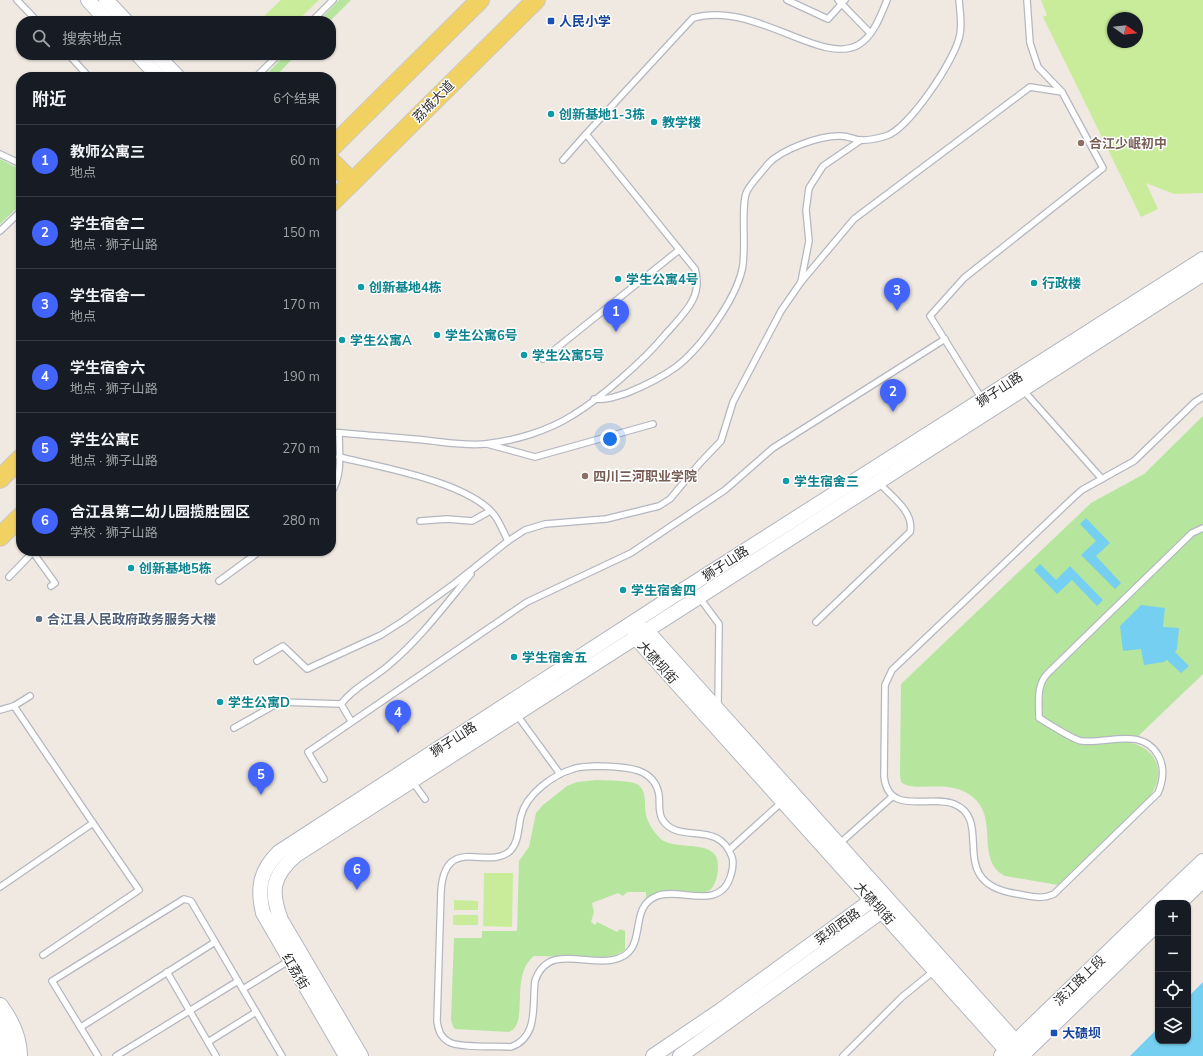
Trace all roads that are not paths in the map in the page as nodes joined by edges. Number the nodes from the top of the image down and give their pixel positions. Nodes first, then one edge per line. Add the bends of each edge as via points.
1 (17, 0) edge
2 (88, 0) edge
3 (106, 0) edge
4 (333, 0) edge
5 (480, 0) edge
6 (536, 0) edge
7 (787, 0) edge
8 (887, 0) edge
9 (959, 0) edge
10 (1027, 0) edge
11 (841, 1) edge
12 (795, 2) edge
13 (726, 9) dead end
14 (756, 15) dead end
15 (32, 16) edge
16 (102, 16) edge
17 (121, 16) edge
18 (317, 16) edge
19 (870, 33) junction
20 (74, 60) edge
21 (143, 60) edge
22 (163, 60) edge
23 (273, 60) edge
24 (85, 72) edge
25 (154, 72) edge
26 (173, 72) edge
27 (261, 72) edge
28 (1062, 92) junction
29 (586, 134) junction
30 (861, 140) junction
31 (336, 143) edge
32 (0, 154) edge
33 (563, 160) dead end
34 (16, 162) edge
35 (336, 166) edge
36 (352, 182) junction
37 (336, 198) edge
38 (16, 216) edge
39 (0, 231) edge
40 (679, 250) junction
41 (1203, 259) edge
42 (1203, 274) edge
43 (801, 282) junction
44 (945, 339) junction
45 (543, 359) dead end
46 (1022, 389) junction
47 (1203, 397) edge
48 (594, 399) junction
49 (986, 405) junction
50 (653, 424) dead end
51 (336, 433) edge
52 (339, 433) junction
53 (484, 444) junction
54 (339, 457) junction
55 (16, 463) edge
56 (873, 477) junction
57 (0, 479) edge
58 (1102, 479) junction
59 (336, 485) edge
60 (490, 511) junction
61 (420, 521) dead end
62 (16, 526) edge
63 (1203, 528) edge
64 (0, 537) edge
65 (508, 540) junction
66 (28, 556) edge
67 (35, 556) edge
68 (253, 556) edge
69 (480, 563) junction
70 (9, 577) dead end
71 (219, 581) dead end
72 (51, 586) dead end
73 (698, 597) junction
74 (816, 622) dead end
75 (638, 631) junction
76 (257, 661) dead end
77 (30, 696) dead end
78 (342, 704) junction
79 (14, 706) junction
80 (512, 709) junction
81 (0, 710) edge
82 (718, 711) junction
83 (351, 722) junction
84 (234, 728) dead end
85 (560, 774) junction
86 (324, 779) dead end
87 (412, 781) junction
88 (893, 796) junction
89 (788, 797) junction
90 (425, 799) dead end
91 (93, 823) junction
92 (838, 844) junction
93 (729, 850) junction
94 (1203, 862) edge
95 (1203, 879) edge
96 (268, 883) junction
97 (0, 887) edge
98 (1163, 900) edge
99 (1181, 900) edge
100 (880, 903) junction
101 (1155, 908) edge
102 (1155, 925) edge
103 (215, 942) junction
104 (43, 955) dead end
105 (295, 957) junction
106 (935, 970) junction
107 (167, 972) junction
108 (238, 980) junction
109 (243, 989) junction
110 (0, 1006) edge
111 (190, 1011) junction
112 (256, 1012) junction
113 (82, 1027) junction
114 (0, 1028) edge
115 (208, 1042) junction
116 (693, 1052) edge
117 (1013, 1053) edge
118 (214, 1055) edge
119 (7, 1056) edge
120 (19, 1056) edge
121 (98, 1056) edge
122 (116, 1056) edge
123 (282, 1056) edge
124 (346, 1056) edge
125 (361, 1056) edge
126 (653, 1056) edge
127 (680, 1056) edge
128 (844, 1056) edge

1 - 15 lane
2 - 16 street
3 - 17 street
4 - 18 lane
5 - 31 main road
6 - 36 main road, 荔城大道
7 - 12 lane
8 - 19 lane
9 - 30 lane via 960,34 954,51 928,95 902,125 888,136
10 - 28 lane via 1030,43 1038,67
11 - 12 lane via 828,19
11 - 19 lane
13 - 29 lane via 693,18
14 - 19 lane via 822,44 838,48 857,46
20 - 24 lane
21 - 25 street
22 - 26 street
23 - 27 lane
28 - 43 lane via 1030,87 854,219
28 - 44 lane via 1103,168 964,278 930,316
29 - 33 lane
29 - 40 lane
30 - 43 lane via 823,166 810,188 806,210 809,241
30 - 48 lane via 841,136 819,138 790,150 770,163 747,191 743,269 734,295 700,343 676,366 647,384 607,400
32 - 34 lane
35 - 36 main road
36 - 37 main road, 荔城大道
38 - 39 lane
40 - 45 lane
40 - 48 lane via 695,269 698,284 696,296 656,346
41 - 49 street, 狮子山路
42 - 46 street, 狮子山路
43 - 65 lane via 781,311 733,402 721,441 670,499 659,506 606,519 546,524 525,530
44 - 49 lane
44 - 83 lane via 773,448 725,490 632,553 527,602
46 - 49 street, 狮子山路
46 - 58 lane
47 - 58 lane via 1134,461
48 - 53 lane via 573,416 532,434
49 - 56 street, 狮子山路
50 - 53 lane via 535,457
51 - 52 lane
52 - 53 lane
52 - 54 lane
54 - 59 lane
54 - 60 lane via 411,474 457,489
55 - 57 main road
56 - 73 street, 狮子山路
56 - 74 lane via 907,513 911,522 910,532
56 - 75 street, 狮子山路
58 - 88 lane via 1074,497 889,674 884,685 884,776 886,786
60 - 61 lane via 472,521
60 - 65 lane
62 - 64 main road
63 - 88 lane via 1182,543 1041,682 1038,718 1081,741 1141,740 1157,752 1163,766 1160,788 1154,799 1058,891 1041,897 1006,893 992,887 982,878 975,864 972,825 963,810 947,802 906,802
65 - 69 lane
66 - 70 lane
67 - 72 lane via 55,583
68 - 71 lane
69 - 76 lane via 381,634 307,668 283,646
69 - 78 lane via 416,638 388,665 350,692
73 - 75 street, 狮子山路
73 - 82 lane via 719,624
75 - 80 street, 狮子山路
75 - 82 street, 大碛坝街
75 - 89 street, 大碛坝街
77 - 79 lane
78 - 83 lane
78 - 84 lane via 280,702
79 - 81 lane
79 - 91 lane
80 - 85 lane
80 - 87 street, 狮子山路
80 - 96 street, 狮子山路 via 279,852 269,862
82 - 89 street, 大碛坝街
83 - 86 lane via 308,752
85 - 93 lane via 574,768 597,766 639,770 655,782 660,812 670,828 678,832 714,836
85 - 93 lane via 532,795 524,806 516,842 510,851 494,857 461,857 452,863 444,874 438,1021 440,1033 448,1042 460,1045 511,1047 521,1042 531,1028 535,980 541,968 556,960 606,961 623,956 636,942 640,914 651,899 663,894 710,896 722,890 732,873
87 - 90 lane
87 - 96 street, 狮子山路 via 296,855 276,878
88 - 92 lane
89 - 92 street, 大碛坝街
89 - 93 lane
89 - 100 street, 大碛坝街
91 - 97 lane
91 - 104 lane via 138,890
92 - 100 street, 大碛坝街
94 - 98 main road, 滨江路上段
95 - 99 main road
96 - 105 street, 红荔街 via 260,891 263,913
100 - 106 street, 大碛坝街
100 - 116 street, 菜坝西路
100 - 117 street, 大碛坝街
100 - 126 street, 菜坝西路
101 - 117 main road, 滨江路上段
102 - 117 main road, 滨江路上段
103 - 107 lane
103 - 108 lane
103 - 113 lane via 191,901 184,899 52,981
105 - 109 lane
105 - 124 street, 红荔街
105 - 125 street, 红荔街
106 - 117 street, 大碛坝街
106 - 128 lane via 902,997
107 - 111 lane
107 - 113 lane
108 - 109 lane
108 - 111 lane
109 - 112 lane
110 - 120 main road via 12,1024 19,1044
111 - 115 lane
111 - 122 lane
112 - 115 lane
112 - 123 lane
113 - 121 lane
114 - 119 main road via 7,1047
115 - 118 lane
116 - 127 street, 菜坝西路

